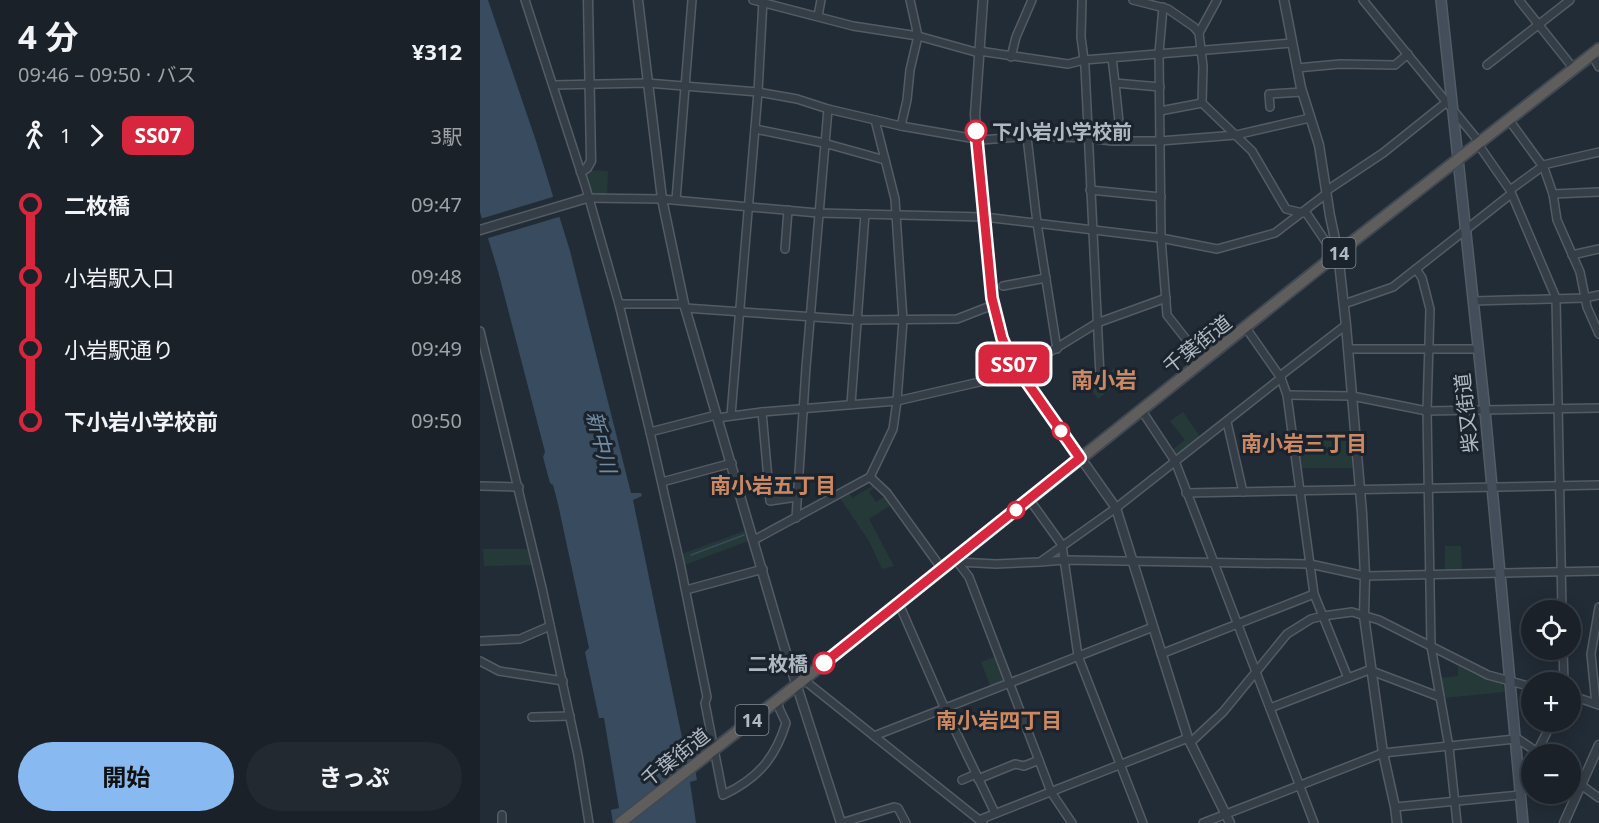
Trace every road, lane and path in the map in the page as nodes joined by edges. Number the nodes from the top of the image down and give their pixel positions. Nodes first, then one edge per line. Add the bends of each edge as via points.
1 (525, 0) edge
2 (588, 0) edge
3 (638, 0) edge
4 (692, 0) edge
5 (753, 0) edge
6 (821, 0) edge
7 (910, 0) edge
8 (983, 0) edge
9 (1032, 0) edge
10 (1082, 0) edge
11 (1133, 0) edge
12 (1169, 0) edge
13 (1217, 0) edge
14 (1284, 0) edge
15 (1363, 0) edge
16 (1441, 0) edge
17 (1519, 0) edge
18 (1570, 0) edge
19 (763, 1) edge
20 (1165, 8) junction
21 (818, 16) junction
22 (1538, 25) junction
23 (1199, 33) junction
24 (918, 36) junction
25 (1292, 42) junction
26 (1202, 50) junction
27 (979, 52) junction
28 (1595, 52) edge
29 (1159, 53) junction
30 (1408, 54) junction
31 (1011, 57) junction
32 (1112, 57) junction
33 (1084, 60) junction
34 (1487, 65) dead end
35 (1599, 67) edge
36 (1297, 68) junction
37 (1574, 69) junction
38 (1114, 82) junction
39 (647, 83) junction
40 (589, 84) junction
41 (553, 85) junction
42 (686, 87) junction
43 (1160, 87) junction
44 (758, 92) junction
45 (1302, 92) junction
46 (1202, 103) junction
47 (1450, 105) junction
48 (1270, 107) dead end
49 (828, 109) junction
50 (1160, 111) junction
51 (1310, 118) junction
52 (875, 120) junction
53 (1509, 120) junction
54 (901, 126) junction
55 (755, 129) junction
56 (1236, 135) junction
57 (1027, 137) junction
58 (1088, 138) junction
59 (976, 140) junction
60 (1121, 141) junction
61 (1160, 141) junction
62 (824, 143) junction
63 (1479, 144) junction
64 (1599, 152) edge
65 (885, 160) junction
66 (1458, 160) junction
67 (1543, 166) junction
68 (581, 172) junction
69 (1090, 190) junction
70 (1510, 192) junction
71 (1599, 192) edge
72 (1326, 193) junction
73 (1553, 194) junction
74 (587, 198) junction
75 (1161, 198) junction
76 (663, 199) junction
77 (676, 200) junction
78 (748, 206) junction
79 (788, 210) junction
80 (1304, 212) junction
81 (818, 213) junction
82 (865, 214) junction
83 (896, 214) junction
84 (984, 217) junction
85 (1037, 223) junction
86 (480, 230) edge
87 (1092, 230) junction
88 (1466, 231) junction
89 (1161, 238) junction
90 (785, 249) dead end
91 (1599, 249) edge
92 (1338, 253) junction
93 (1572, 255) junction
94 (1416, 269) junction
95 (1046, 278) junction
96 (1003, 286) dead end
97 (1599, 295) edge
98 (1166, 298) junction
99 (1556, 298) junction
100 (1585, 298) junction
101 (1473, 301) junction
102 (619, 304) junction
103 (993, 304) junction
104 (1344, 304) junction
105 (685, 306) junction
106 (740, 311) junction
107 (811, 316) junction
108 (857, 320) junction
109 (903, 320) junction
110 (1097, 323) junction
111 (1346, 325) junction
112 (1246, 328) junction
113 (480, 331) edge
114 (1599, 334) edge
115 (1057, 349) junction
116 (1348, 349) junction
117 (1428, 349) junction
118 (1478, 349) junction
119 (1204, 362) junction
120 (1020, 372) junction
121 (1100, 375) dead end
122 (1281, 377) junction
123 (1287, 395) junction
124 (1352, 396) junction
125 (897, 401) junction
126 (851, 405) junction
127 (804, 408) junction
128 (1558, 408) junction
129 (1599, 408) edge
130 (1142, 411) junction
131 (1427, 411) junction
132 (1485, 411) junction
133 (762, 412) junction
134 (731, 415) junction
135 (716, 416) junction
136 (1227, 422) junction
137 (650, 432) junction
138 (1080, 458) junction
139 (1175, 461) junction
140 (732, 463) junction
141 (870, 477) junction
142 (662, 482) junction
143 (1599, 485) edge
144 (480, 486) edge
145 (1560, 486) junction
146 (519, 487) junction
147 (1491, 487) junction
148 (1428, 488) junction
149 (1359, 490) junction
150 (1300, 491) junction
151 (1243, 492) junction
152 (1186, 493) junction
153 (797, 497) junction
154 (1029, 499) junction
155 (1116, 508) junction
156 (796, 518) junction
157 (754, 540) junction
158 (1062, 545) junction
159 (1065, 560) junction
160 (956, 561) junction
161 (1040, 561) junction
162 (1132, 561) junction
163 (1214, 562) junction
164 (1310, 564) junction
165 (763, 569) junction
166 (942, 569) junction
167 (1562, 571) junction
168 (1599, 571) edge
169 (1499, 573) junction
170 (1430, 574) junction
171 (1365, 576) junction
172 (686, 590) junction
173 (1314, 594) junction
174 (1562, 600) edge
175 (899, 604) junction
176 (1599, 607) edge
177 (1323, 616) junction
178 (1364, 616) junction
179 (1238, 624) junction
180 (550, 626) junction
181 (1153, 627) junction
182 (1597, 634) edge
183 (480, 641) edge
184 (1431, 646) junction
185 (1161, 654) junction
186 (1078, 656) junction
187 (480, 660) edge
188 (1372, 672) junction
189 (1256, 674) junction
190 (1348, 678) junction
191 (1510, 680) junction
192 (1596, 680) edge
193 (563, 681) junction
194 (801, 682) junction
195 (1009, 683) junction
196 (1521, 684) edge
197 (1440, 698) junction
198 (1581, 699) edge
199 (778, 700) junction
200 (1597, 704) edge
201 (1270, 708) junction
202 (945, 709) junction
203 (790, 714) dead end
204 (570, 716) junction
205 (532, 717) dead end
206 (786, 723) junction
207 (874, 736) junction
208 (1515, 738) junction
209 (1189, 741) junction
210 (1525, 744) edge
211 (1599, 745) edge
212 (1449, 747) junction
213 (710, 752) junction
214 (1383, 753) junction
215 (1039, 760) junction
216 (1121, 765) junction
217 (977, 777) junction
218 (962, 780) dead end
219 (1301, 785) junction
220 (1582, 785) junction
221 (1051, 792) junction
222 (1520, 795) junction
223 (1599, 798) edge
224 (1455, 801) junction
225 (1395, 807) junction
226 (995, 813) junction
227 (1228, 819) edge
228 (981, 822) edge
229 (589, 823) edge
230 (620, 823) edge
231 (841, 823) edge
232 (906, 823) edge
233 (1072, 823) edge
234 (1143, 823) edge
235 (1206, 823) edge
236 (1314, 823) edge
237 (1396, 823) edge
238 (1457, 823) edge
239 (1523, 823) edge
240 (1564, 823) edge

1 - 41 street
2 - 40 street
3 - 39 street
4 - 42 street
5 - 19 street
6 - 21 street
7 - 24 street
8 - 27 street
9 - 31 street
10 - 33 street
11 - 20 street
12 - 20 street
13 - 23 street
14 - 25 street
15 - 30 street
16 - 47 main road, 柴又街道
17 - 22 street
18 - 22 street
19 - 21 street
19 - 44 street
20 - 23 street
20 - 29 street
21 - 24 street
22 - 34 street
22 - 37 street
23 - 26 street
24 - 27 street
24 - 54 street
25 - 26 street
25 - 36 street
26 - 29 street
26 - 46 street
27 - 31 street
27 - 59 street
28 - 35 street
28 - 37 highway, 千葉街道 / 14
29 - 32 street
29 - 43 street
30 - 36 street via 1395,65
30 - 47 street
31 - 33 street via 1068,64
32 - 33 street
32 - 38 street
33 - 58 street
36 - 45 street
37 - 53 highway, 千葉街道 / 14
38 - 43 street
38 - 60 street
39 - 40 street
39 - 42 street
39 - 76 street
40 - 41 street
40 - 68 street via 591,161
41 - 68 street
42 - 44 street
42 - 77 street
43 - 50 street
44 - 49 street
44 - 55 street
45 - 48 street via 1269,94
45 - 51 street
46 - 50 street
46 - 56 street
47 - 63 street
47 - 66 main road, 柴又街道
47 - 72 street
49 - 52 street
49 - 62 street
50 - 61 street
51 - 56 street
51 - 72 street via 1319,145
52 - 54 street
52 - 65 street
53 - 63 highway, 千葉街道 / 14
53 - 67 street
54 - 59 street
55 - 62 street
55 - 78 street
56 - 61 street
56 - 80 street via 1252,151 1286,209
57 - 58 street
57 - 59 street
57 - 85 street
58 - 60 street
58 - 69 street
59 - 84 street
60 - 61 street
61 - 75 street
62 - 65 street
62 - 81 street
63 - 66 highway, 千葉街道 / 14
63 - 70 street
64 - 67 street
65 - 83 street
66 - 88 main road, 柴又街道
66 - 92 highway, 千葉街道 / 14
67 - 70 street
67 - 73 street
68 - 74 street
69 - 75 street
69 - 87 street
70 - 88 street
70 - 99 street
71 - 73 street
72 - 80 street
72 - 92 street
73 - 93 street via 1557,220
74 - 76 street
74 - 86 street
74 - 102 street
75 - 89 street
76 - 77 street
76 - 105 street
77 - 78 street
78 - 79 street
78 - 106 street
79 - 81 street
79 - 90 street
80 - 89 street via 1272,234 1217,249
80 - 92 street via 1332,251
81 - 82 street
81 - 107 street
82 - 83 street
82 - 108 street
83 - 84 street
83 - 109 street
84 - 85 street
84 - 103 street
85 - 87 street
85 - 95 street
87 - 89 street
87 - 110 street
88 - 94 street
88 - 101 main road, 柴又街道
89 - 98 street
91 - 93 street
92 - 104 street
92 - 112 highway, 千葉街道 / 14
93 - 100 street
94 - 104 street via 1393,287
94 - 117 street via 1430,309
95 - 96 street
95 - 115 street
97 - 100 street
98 - 110 street
98 - 119 street via 1167,315
99 - 100 street
99 - 101 street
99 - 128 street
100 - 114 street
101 - 118 main road, 柴又街道
102 - 105 street
102 - 137 street
103 - 109 street via 957,319
103 - 120 street via 1007,351
104 - 111 street
105 - 106 street
105 - 135 street
106 - 107 street
106 - 134 street
107 - 108 street
107 - 127 street
108 - 109 street
108 - 126 street
109 - 125 street
110 - 115 street
110 - 121 street
111 - 116 street
111 - 122 street
112 - 119 highway, 千葉街道 / 14
112 - 122 street
113 - 146 street
115 - 120 street
116 - 117 street
116 - 124 street
117 - 118 street
117 - 131 street
118 - 132 main road, 柴又街道
119 - 130 highway, 千葉街道 / 14
120 - 125 street
120 - 138 street
122 - 123 street
122 - 136 street
123 - 124 street
123 - 150 street
124 - 131 street
124 - 149 street
125 - 126 street
125 - 141 street via 893,429
126 - 127 street
127 - 133 street
127 - 153 street
128 - 129 street
128 - 132 street
128 - 145 street
130 - 138 highway, 千葉街道 / 14
130 - 139 street
131 - 132 street
131 - 148 street
132 - 147 main road, 柴又街道
133 - 134 street
133 - 153 street via 770,501
134 - 135 street
135 - 137 street
135 - 140 street
136 - 139 street
136 - 151 street
137 - 142 street
138 - 154 highway, 千葉街道 / 14
138 - 155 street
139 - 152 street
139 - 155 street
140 - 142 street
140 - 157 street
141 - 156 street
141 - 166 street via 887,493
142 - 172 street
143 - 145 street
144 - 146 street
145 - 147 street
145 - 167 street
146 - 180 street
147 - 148 street
147 - 169 main road, 柴又街道
148 - 149 street
148 - 170 street
149 - 150 street
149 - 171 street
150 - 151 street
150 - 164 street
151 - 152 street
152 - 163 street
153 - 156 street
154 - 158 street
154 - 160 highway, 千葉街道 / 14
155 - 158 street
155 - 162 street
156 - 157 street
157 - 165 street
158 - 159 street
158 - 161 street
159 - 161 street
159 - 162 street
159 - 186 street
160 - 161 street
160 - 166 highway, 千葉街道 / 14
160 - 195 street via 969,577
162 - 163 street
162 - 181 street
163 - 164 street
163 - 179 street
164 - 171 street
164 - 173 street
165 - 172 street
165 - 194 street
166 - 175 highway, 千葉街道 / 14
167 - 168 street
167 - 169 street
167 - 174 street
169 - 170 street
169 - 191 main road, 柴又街道
170 - 171 street
170 - 184 street
171 - 178 street
172 - 213 street via 707,697
173 - 177 street
173 - 179 street
175 - 194 highway, 千葉街道 / 14
175 - 202 street
176 - 182 street
177 - 178 street via 1352,612
177 - 189 street via 1287,634
177 - 190 street
178 - 184 street
178 - 188 street
179 - 185 street
179 - 189 street
180 - 183 street via 520,639
180 - 193 street
181 - 185 street
181 - 186 street
182 - 192 street via 1591,654
184 - 191 street via 1488,675
184 - 197 street
185 - 209 street
186 - 195 street
186 - 216 street
187 - 193 street via 500,671
188 - 190 street
188 - 197 street
188 - 214 street
189 - 201 street
189 - 209 street via 1223,712
190 - 201 street
191 - 196 street
191 - 208 main road, 柴又街道
192 - 200 street
193 - 204 street
194 - 199 highway, 千葉街道 / 14
194 - 207 street
194 - 231 street
195 - 202 street
195 - 215 street
197 - 212 street
198 - 200 street
199 - 206 street
199 - 213 highway, 千葉街道 / 14
201 - 219 street
202 - 207 street
202 - 217 street
203 - 206 street
204 - 205 street
204 - 229 street
206 - 213 street via 771,759 759,772 723,795
207 - 228 street
208 - 210 street
208 - 212 street
208 - 222 main road, 柴又街道
209 - 216 street
209 - 227 street
211 - 220 street
212 - 214 street
212 - 224 street
213 - 230 highway, 千葉街道 / 14
214 - 219 street
214 - 225 street
215 - 217 street
215 - 221 street
216 - 221 street
216 - 234 street
217 - 218 street
217 - 226 street
219 - 227 street
219 - 236 street
220 - 223 street
220 - 240 street
221 - 226 street
221 - 233 street
222 - 224 street
222 - 239 main road, 柴又街道
224 - 225 street
224 - 238 street
225 - 237 street
226 - 228 street
227 - 235 street
231 - 232 street via 894,807

